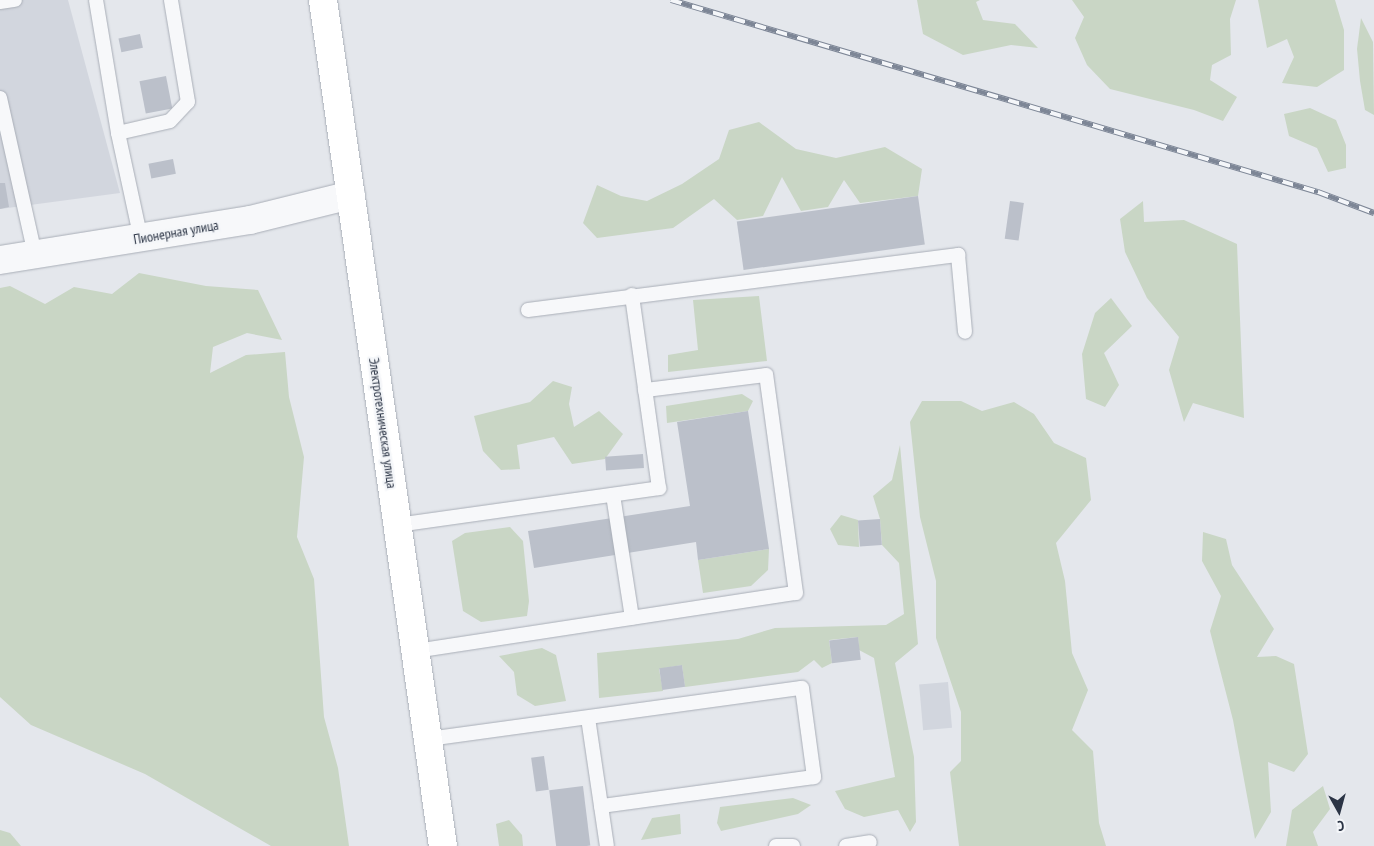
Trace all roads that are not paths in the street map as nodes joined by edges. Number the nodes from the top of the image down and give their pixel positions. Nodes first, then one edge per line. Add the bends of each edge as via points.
1 (15, 0) edge
2 (96, 0) edge
3 (171, 0) edge
4 (323, 0) edge
5 (0, 2) edge
6 (0, 98) edge
7 (118, 133) junction
8 (351, 195) junction
9 (141, 238) junction
10 (35, 254) junction
11 (0, 260) edge
12 (632, 295) junction
13 (528, 310) dead end
14 (965, 332) dead end
15 (645, 390) junction
16 (613, 495) junction
17 (397, 525) junction
18 (632, 618) junction
19 (415, 651) junction
20 (588, 718) junction
21 (428, 740) junction
22 (601, 806) junction
23 (870, 842) dead end
24 (443, 846) edge
25 (606, 846) edge
26 (776, 846) edge
27 (793, 846) edge
28 (846, 846) edge

1 - 5 lane
2 - 7 lane
3 - 7 lane via 188,102 170,121
4 - 8 main road, Электротехническая улица
6 - 10 lane
7 - 9 lane
8 - 9 street, Пионерная улица via 250,220
8 - 17 main road, Электротехническая улица
9 - 10 street, Пионерная улица
10 - 11 street, Пионерная улица
12 - 13 lane
12 - 14 lane via 958,255
12 - 15 lane
15 - 16 lane via 659,488
15 - 18 lane via 766,375 796,593
16 - 17 lane
16 - 18 lane
17 - 19 main road, Электротехническая улица
18 - 19 lane
19 - 21 main road, Электротехническая улица
20 - 21 lane
20 - 22 lane
20 - 22 lane via 802,688 814,777
21 - 24 main road, Электротехническая улица
22 - 25 lane
23 - 28 lane
26 - 27 lane

